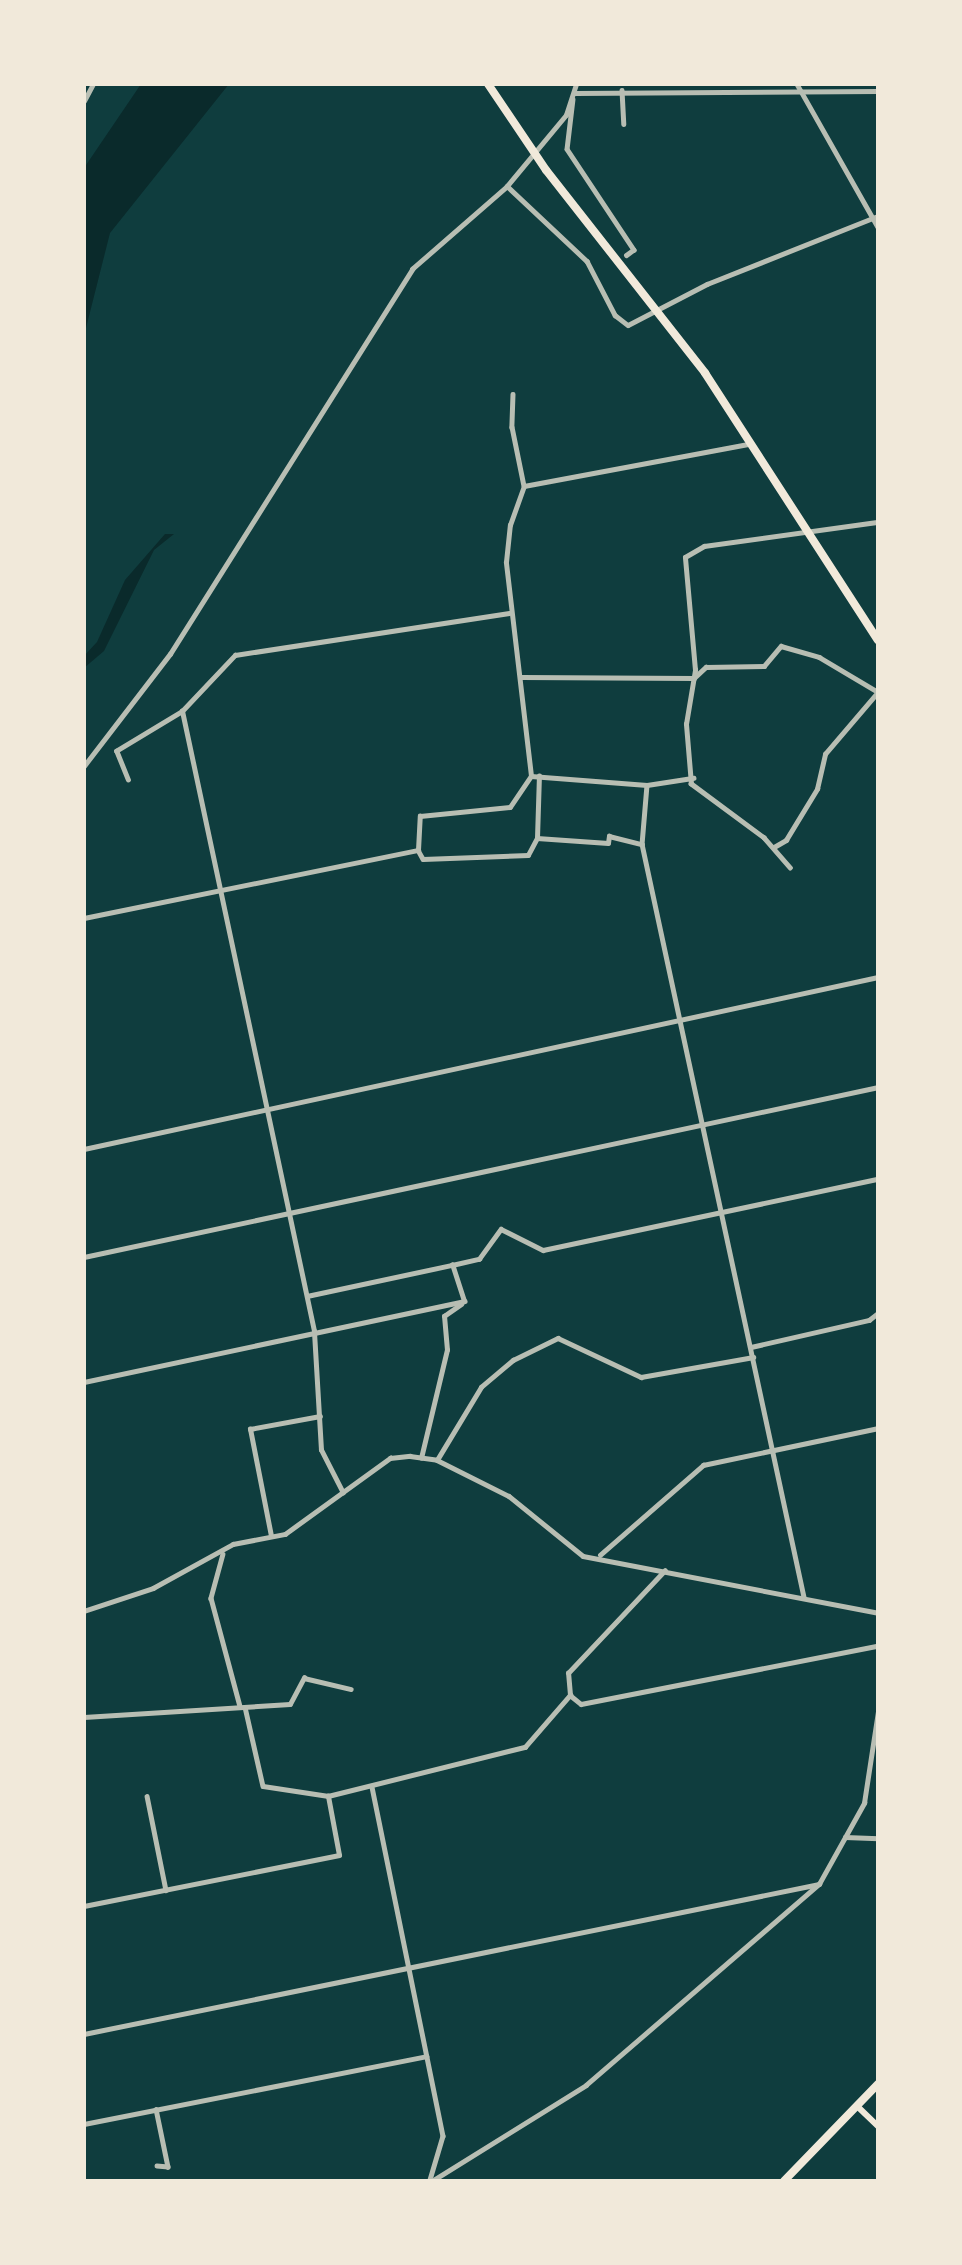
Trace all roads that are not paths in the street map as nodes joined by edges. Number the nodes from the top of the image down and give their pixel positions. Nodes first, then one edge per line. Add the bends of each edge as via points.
1 (93, 84) edge
2 (488, 84) edge
3 (576, 84) edge
4 (796, 84) edge
5 (621, 90) junction
6 (878, 91) edge
7 (802, 93) junction
8 (574, 96) junction
9 (84, 101) edge
10 (624, 124) dead end
11 (507, 187) junction
12 (875, 216) edge
13 (878, 227) edge
14 (627, 255) dead end
15 (658, 309) junction
16 (513, 394) dead end
17 (750, 444) junction
18 (524, 486) junction
19 (878, 522) edge
20 (805, 528) junction
21 (509, 613) junction
22 (878, 640) edge
23 (522, 677) junction
24 (694, 678) junction
25 (878, 692) edge
26 (182, 711) junction
27 (84, 766) edge
28 (531, 776) junction
29 (539, 776) junction
30 (693, 778) junction
31 (128, 780) dead end
32 (647, 785) junction
33 (537, 838) junction
34 (642, 844) junction
35 (774, 847) junction
36 (418, 850) junction
37 (790, 868) dead end
38 (219, 891) junction
39 (84, 918) edge
40 (878, 977) edge
41 (681, 1020) junction
42 (878, 1087) edge
43 (267, 1110) junction
44 (703, 1124) junction
45 (84, 1149) edge
46 (878, 1179) edge
47 (290, 1213) junction
48 (722, 1213) junction
49 (84, 1256) edge
50 (452, 1265) junction
51 (307, 1296) junction
52 (464, 1301) junction
53 (878, 1313) edge
54 (314, 1331) junction
55 (751, 1347) junction
56 (753, 1357) junction
57 (84, 1382) edge
58 (320, 1416) junction
59 (878, 1428) edge
60 (773, 1451) junction
61 (421, 1458) junction
62 (437, 1460) junction
63 (343, 1493) junction
64 (271, 1536) junction
65 (223, 1553) junction
66 (599, 1556) junction
67 (666, 1569) junction
68 (804, 1597) junction
69 (84, 1611) edge
70 (878, 1613) edge
71 (878, 1646) edge
72 (351, 1689) dead end
73 (570, 1695) junction
74 (243, 1707) junction
75 (878, 1711) edge
76 (84, 1717) edge
77 (372, 1787) junction
78 (147, 1796) dead end
79 (328, 1796) junction
80 (845, 1838) junction
81 (878, 1838) edge
82 (819, 1884) junction
83 (166, 1890) junction
84 (84, 1906) edge
85 (408, 1968) junction
86 (84, 2034) edge
87 (426, 2056) junction
88 (878, 2084) edge
89 (857, 2106) junction
90 (156, 2109) junction
91 (84, 2124) edge
92 (878, 2126) edge
93 (157, 2166) dead end
94 (431, 2181) edge
95 (784, 2181) edge

1 - 9 street
2 - 15 highway via 546,170
3 - 8 street
4 - 7 street
5 - 7 street
5 - 8 street
5 - 10 street
6 - 7 street
7 - 12 street
8 - 11 street
8 - 14 street via 567,149 634,250
11 - 15 street via 586,261 621,320 644,321
11 - 27 street via 412,269 170,654
12 - 13 street
12 - 15 street
15 - 17 highway
16 - 18 street via 512,427
17 - 18 street
17 - 20 highway
18 - 21 street via 508,537
19 - 20 street
20 - 22 highway
20 - 24 street via 704,545 685,557
21 - 23 street
21 - 26 street via 235,655
23 - 24 street via 571,682 615,675
23 - 28 street
24 - 25 street via 706,667 764,666 781,646 818,657
24 - 30 street via 686,724
25 - 35 street via 825,754 817,789 786,840
26 - 31 street via 116,751
26 - 38 street
28 - 29 street
28 - 36 street via 510,807 420,816
29 - 32 street
29 - 33 street
30 - 32 street
30 - 35 street via 691,785
32 - 34 street
33 - 34 street via 608,843 609,836
33 - 36 street via 528,855 423,859
34 - 41 street
35 - 37 street
36 - 38 street
38 - 39 street
38 - 43 street
40 - 41 street
41 - 43 street
41 - 44 street
42 - 44 street
43 - 45 street
43 - 47 street
44 - 47 street
44 - 48 street
46 - 48 street
47 - 49 street
47 - 51 street
48 - 50 street via 542,1250 501,1228 480,1258
48 - 55 street
50 - 51 street
50 - 52 street
51 - 54 street
52 - 54 street
52 - 61 street via 444,1316 447,1350
53 - 55 street
54 - 57 street
54 - 58 street
55 - 56 street
56 - 60 street
56 - 62 street via 641,1377 558,1338 513,1360 481,1387
58 - 63 street via 321,1450
58 - 64 street via 250,1429
59 - 60 street
60 - 66 street via 703,1465
60 - 68 street
61 - 62 street
61 - 63 street via 390,1458
62 - 66 street via 509,1496 583,1556
63 - 64 street via 285,1534
64 - 65 street via 233,1544
65 - 69 street via 113,1606
65 - 74 street via 211,1598
66 - 67 street
67 - 68 street
67 - 73 street via 568,1673
68 - 70 street
71 - 73 street via 581,1704
72 - 74 street via 304,1678 290,1704
73 - 77 street via 526,1747
74 - 76 street via 163,1716
74 - 79 street via 263,1786
75 - 80 street via 864,1803
77 - 79 street
77 - 85 street
78 - 83 street
79 - 83 street via 339,1855
80 - 81 street
80 - 82 street
82 - 85 street
82 - 94 street via 586,2085
83 - 84 street
85 - 86 street
85 - 87 street
87 - 90 street
87 - 94 street via 443,2136
88 - 89 highway
89 - 92 main road
89 - 95 highway
90 - 91 street
90 - 93 street via 168,2167

